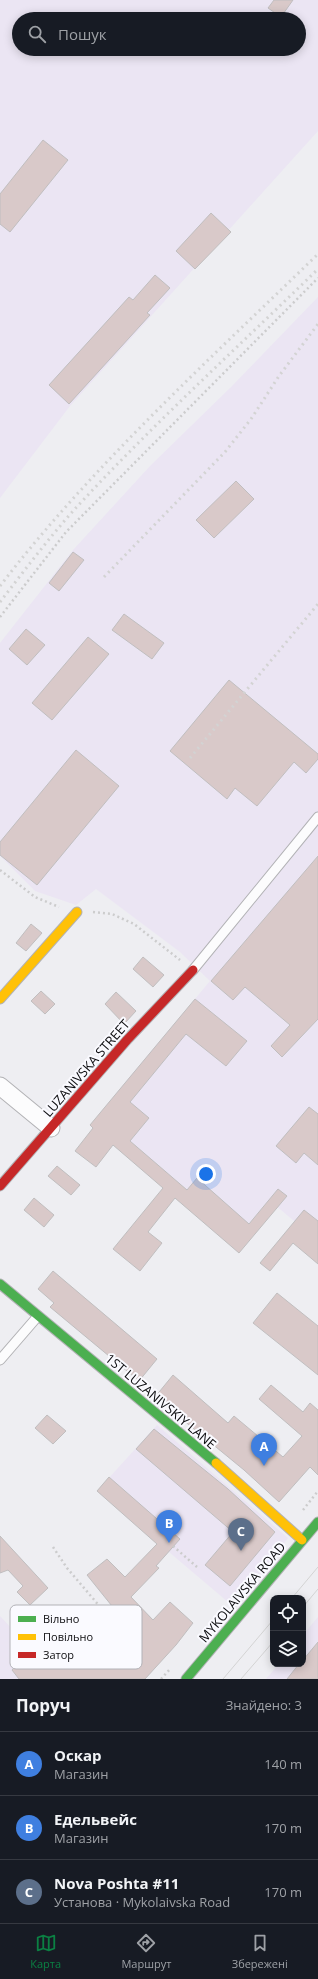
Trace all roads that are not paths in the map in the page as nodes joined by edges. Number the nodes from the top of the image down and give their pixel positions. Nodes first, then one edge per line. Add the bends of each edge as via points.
1 (318, 817) edge
2 (77, 912) road end
3 (193, 970) joint
4 (0, 999) edge
5 (0, 1086) edge
6 (51, 1128) junction
7 (0, 1186) edge
8 (0, 1284) edge
9 (38, 1316) junction
10 (0, 1360) edge
11 (318, 1522) edge
12 (302, 1540) junction
13 (186, 1679) edge

1 - 3 lane
2 - 4 street
3 - 6 street, LUZANIVSKA STREET via 127,1040
5 - 6 street
6 - 7 street, LUZANIVSKA STREET
8 - 9 street, 1ST LUZANIVSKIY LANE
9 - 10 lane
9 - 12 street, 1ST LUZANIVSKIY LANE via 236,1480
11 - 12 street, MYKOLAIVSKA ROAD
12 - 13 street, MYKOLAIVSKA ROAD

